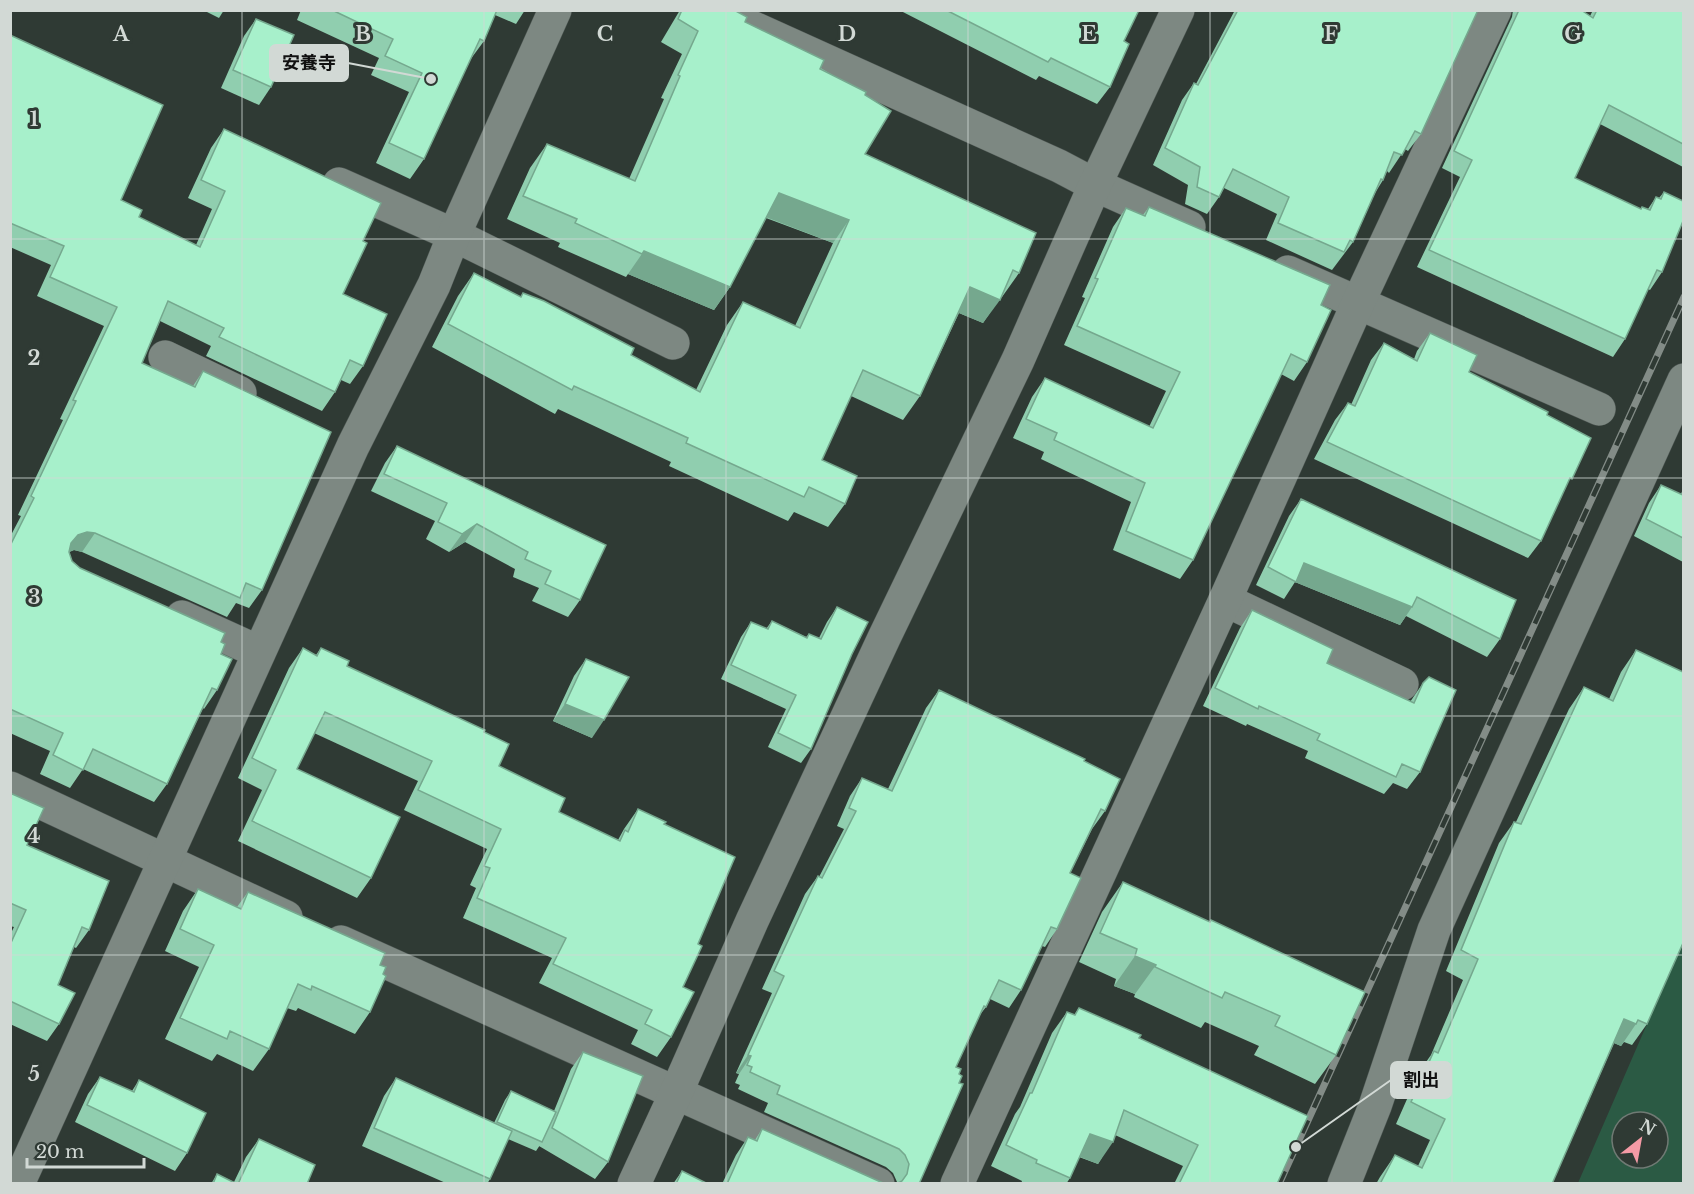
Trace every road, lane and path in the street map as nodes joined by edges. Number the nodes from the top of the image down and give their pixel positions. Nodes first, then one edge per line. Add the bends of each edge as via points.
1 (555, 10) edge
2 (714, 10) edge
3 (1178, 10) edge
4 (1495, 10) edge
5 (308, 170) edge
6 (1095, 185) junction
7 (454, 235) junction
8 (1215, 239) edge
9 (1259, 259) edge
10 (1358, 303) junction
11 (674, 343) dead end
12 (165, 357) dead end
13 (1683, 380) edge
14 (270, 407) edge
15 (1599, 408) dead end
16 (322, 431) edge
17 (353, 446) junction
18 (1225, 600) junction
19 (151, 603) edge
20 (259, 652) junction
21 (1402, 684) dead end
22 (10, 788) edge
23 (165, 862) junction
24 (676, 1093) junction
25 (18, 1184) edge
26 (634, 1184) edge
27 (878, 1184) edge
28 (957, 1184) edge
29 (1344, 1184) edge

1 - 7 street
2 - 6 street
3 - 6 street
4 - 10 street
5 - 7 street
6 - 8 street
6 - 24 street via 1018,360 879,648
7 - 11 street
7 - 17 street via 434,285
9 - 10 street
10 - 15 street
10 - 18 street
12 - 14 street
13 - 29 street via 1434,930 1375,1106
16 - 17 street
17 - 20 street
18 - 21 street
18 - 28 street
19 - 20 street
20 - 23 street
22 - 23 street
23 - 24 street
23 - 25 street
24 - 26 street
24 - 27 street

